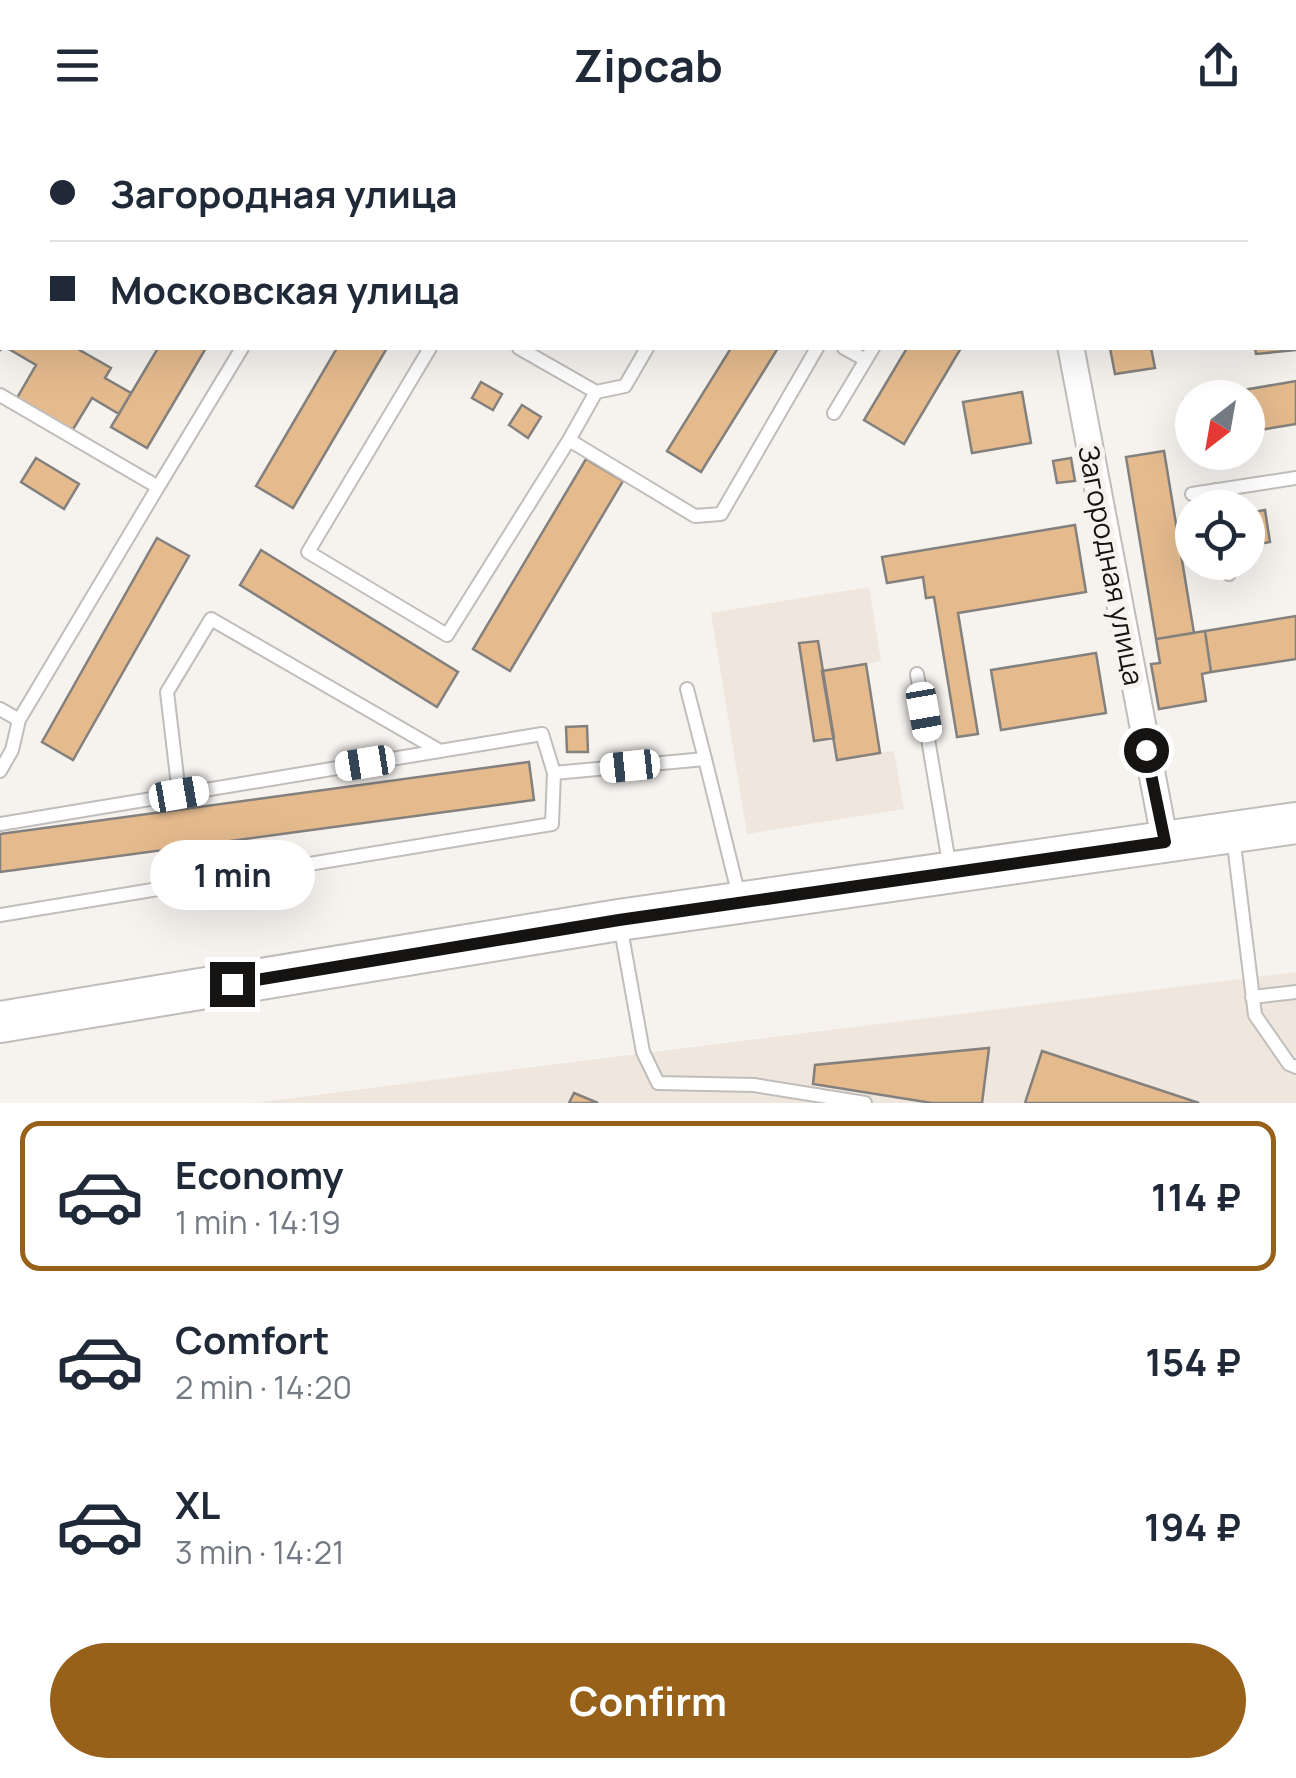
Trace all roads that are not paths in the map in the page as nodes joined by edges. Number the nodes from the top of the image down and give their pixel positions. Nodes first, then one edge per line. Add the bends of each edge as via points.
1 (241, 350) edge
2 (429, 350) edge
3 (523, 350) edge
4 (647, 350) edge
5 (817, 350) edge
6 (1071, 350) edge
7 (870, 354) edge
8 (596, 392) junction
9 (0, 395) edge
10 (834, 413) dead end
11 (568, 440) junction
12 (1296, 478) edge
13 (158, 488) junction
14 (1216, 490) edge
15 (917, 674) dead end
16 (688, 690) dead end
17 (0, 709) edge
18 (18, 720) junction
19 (440, 751) junction
20 (706, 759) junction
21 (0, 770) edge
22 (554, 773) junction
23 (179, 794) junction
24 (1296, 823) edge
25 (0, 824) edge
26 (1233, 832) junction
27 (1165, 842) junction
28 (950, 872) junction
29 (741, 902) junction
30 (0, 915) edge
31 (619, 920) junction
32 (1296, 992) edge
33 (1252, 997) junction
34 (0, 1022) edge
35 (1296, 1067) edge
36 (865, 1103) edge

1 - 13 lane
2 - 11 lane via 308,552 446,635
3 - 8 lane
4 - 8 lane via 626,386
5 - 11 lane via 721,514 695,516
6 - 27 street, Загородная улица
7 - 10 lane
8 - 11 lane
9 - 13 lane
12 - 14 lane
13 - 18 lane
15 - 28 lane
16 - 20 lane
17 - 18 lane
18 - 21 lane
19 - 22 lane via 542,734
19 - 23 lane
19 - 23 lane via 211,619 167,692
20 - 22 lane
20 - 29 lane
22 - 30 lane via 552,824
23 - 25 lane
24 - 26 main road
26 - 27 main road
26 - 33 lane
27 - 28 main road
28 - 29 main road
29 - 31 main road
31 - 34 main road
31 - 36 lane via 644,1052 658,1083 754,1085
32 - 33 lane
33 - 35 lane via 1255,1015

